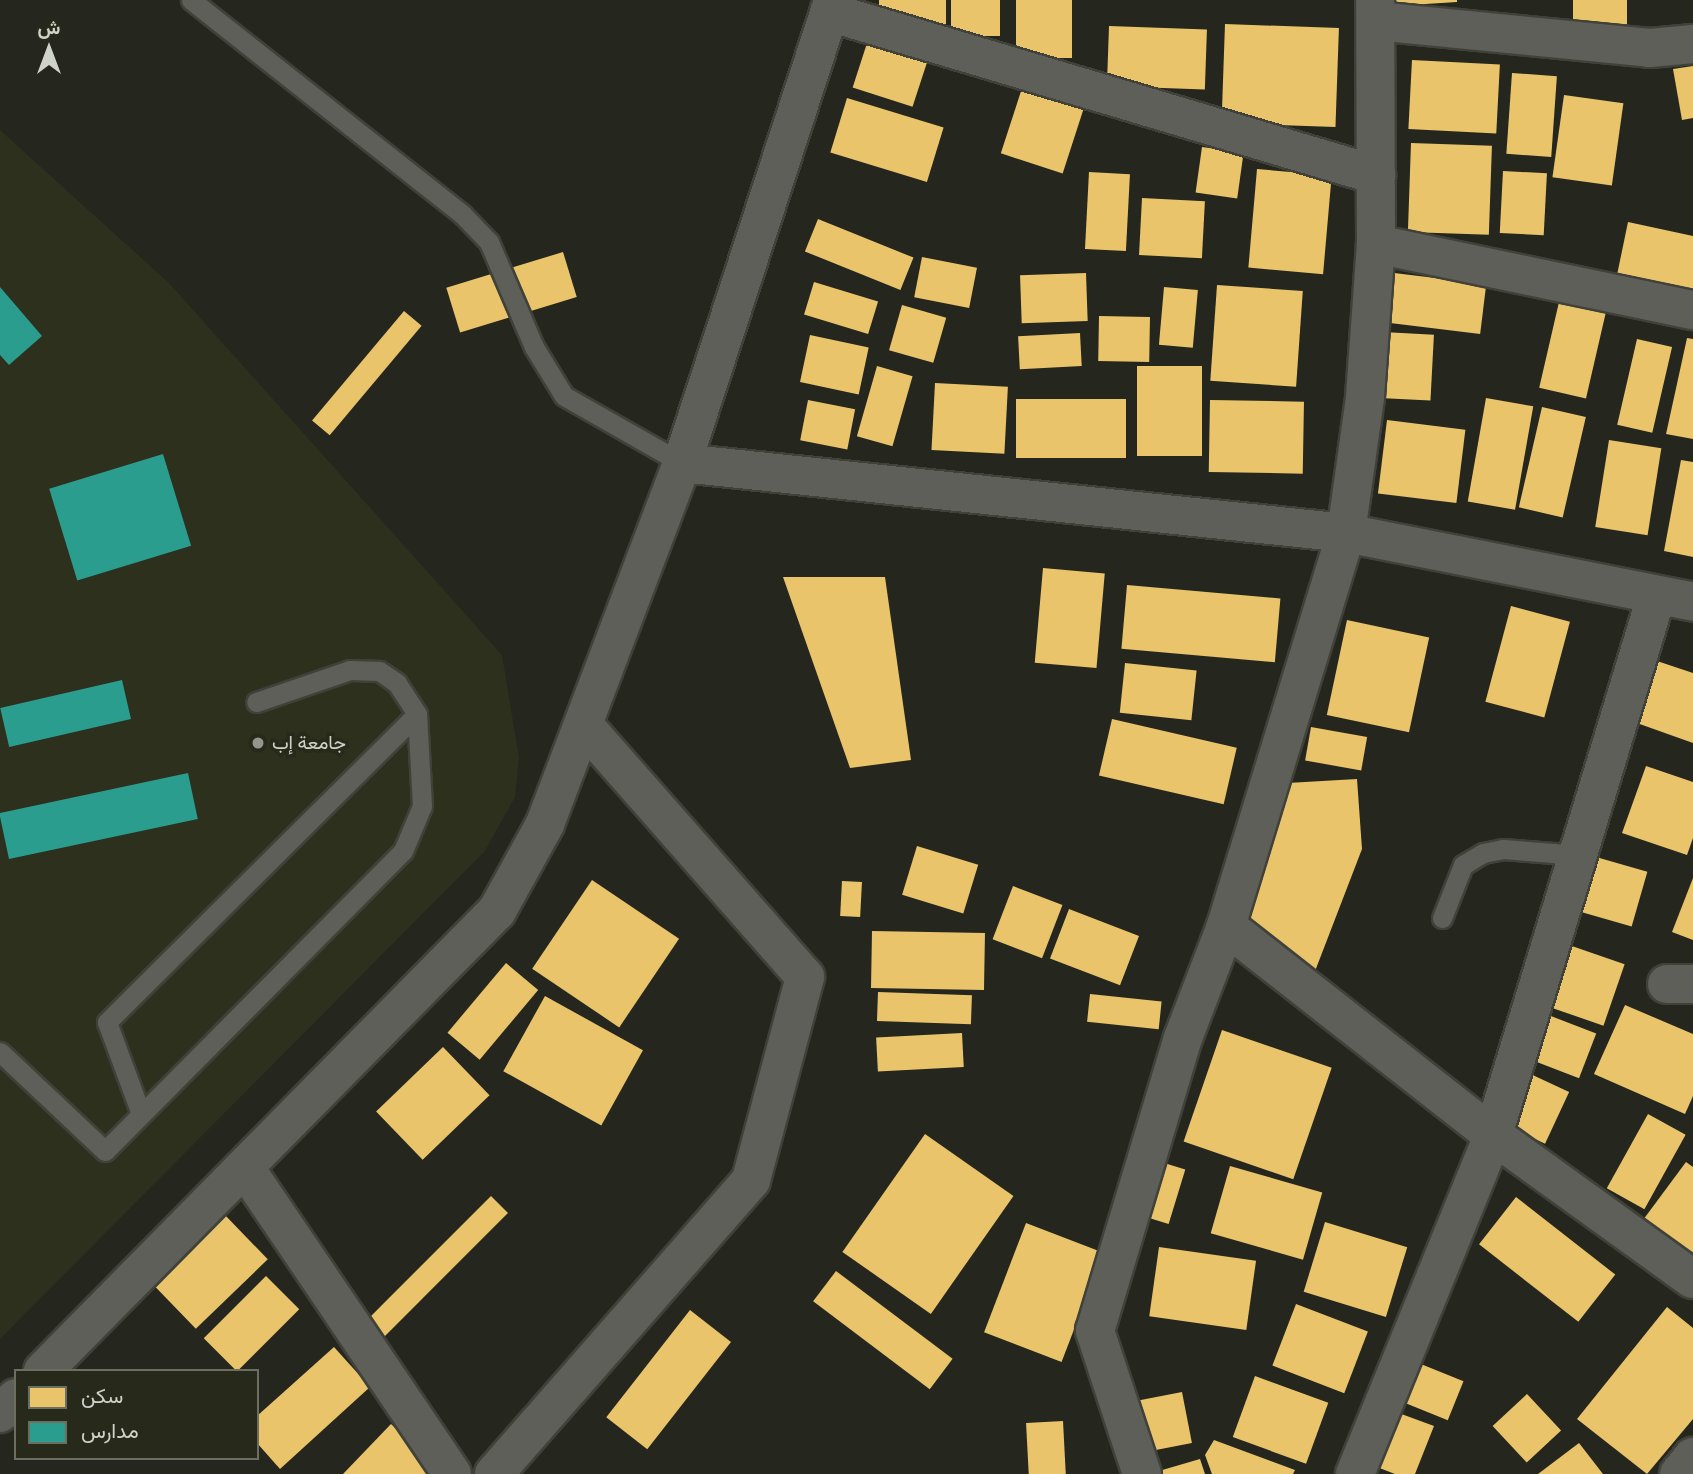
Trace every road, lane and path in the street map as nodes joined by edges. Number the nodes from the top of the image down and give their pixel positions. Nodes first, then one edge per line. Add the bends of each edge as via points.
1 (191, 0) edge
2 (831, 6) edge
3 (1375, 10) edge
4 (1693, 44) edge
5 (1376, 175) junction
6 (1376, 244) junction
7 (1693, 310) edge
8 (682, 463) junction
9 (1346, 533) junction
10 (1656, 597) junction
11 (1693, 602) edge
12 (256, 702) dead end
13 (417, 714) junction
14 (584, 725) junction
15 (1578, 855) junction
16 (1442, 918) dead end
17 (1226, 926) junction
18 (0, 1052) edge
19 (141, 1114) junction
20 (1493, 1135) junction
21 (245, 1168) junction
22 (1693, 1279) edge
23 (45, 1369) edge
24 (14, 1400) edge
25 (0, 1413) edge
26 (1693, 1457) edge
27 (452, 1474) edge
28 (494, 1474) edge
29 (1142, 1474) edge
30 (1355, 1474) edge
31 (1679, 1474) edge

1 - 8 lane via 462,214 489,242 534,347 564,396
2 - 5 street
2 - 8 street
3 - 4 street via 1650,48
3 - 5 street
5 - 6 street
6 - 7 street
6 - 9 street via 1365,397
8 - 9 street
8 - 14 street
9 - 10 street
9 - 17 street
10 - 11 street
10 - 15 street
12 - 13 lane via 350,670 379,671 397,683
13 - 19 lane via 422,806 403,851
13 - 19 lane via 107,1023
14 - 21 street via 545,824 497,911
14 - 28 street via 805,977 751,1180
15 - 16 lane via 1503,849 1483,853 1463,865
15 - 20 street
17 - 20 street
17 - 29 street via 1183,1038 1094,1331
18 - 19 lane via 105,1151
20 - 22 street
20 - 30 street
21 - 23 street
21 - 27 street
24 - 25 street
26 - 31 street

